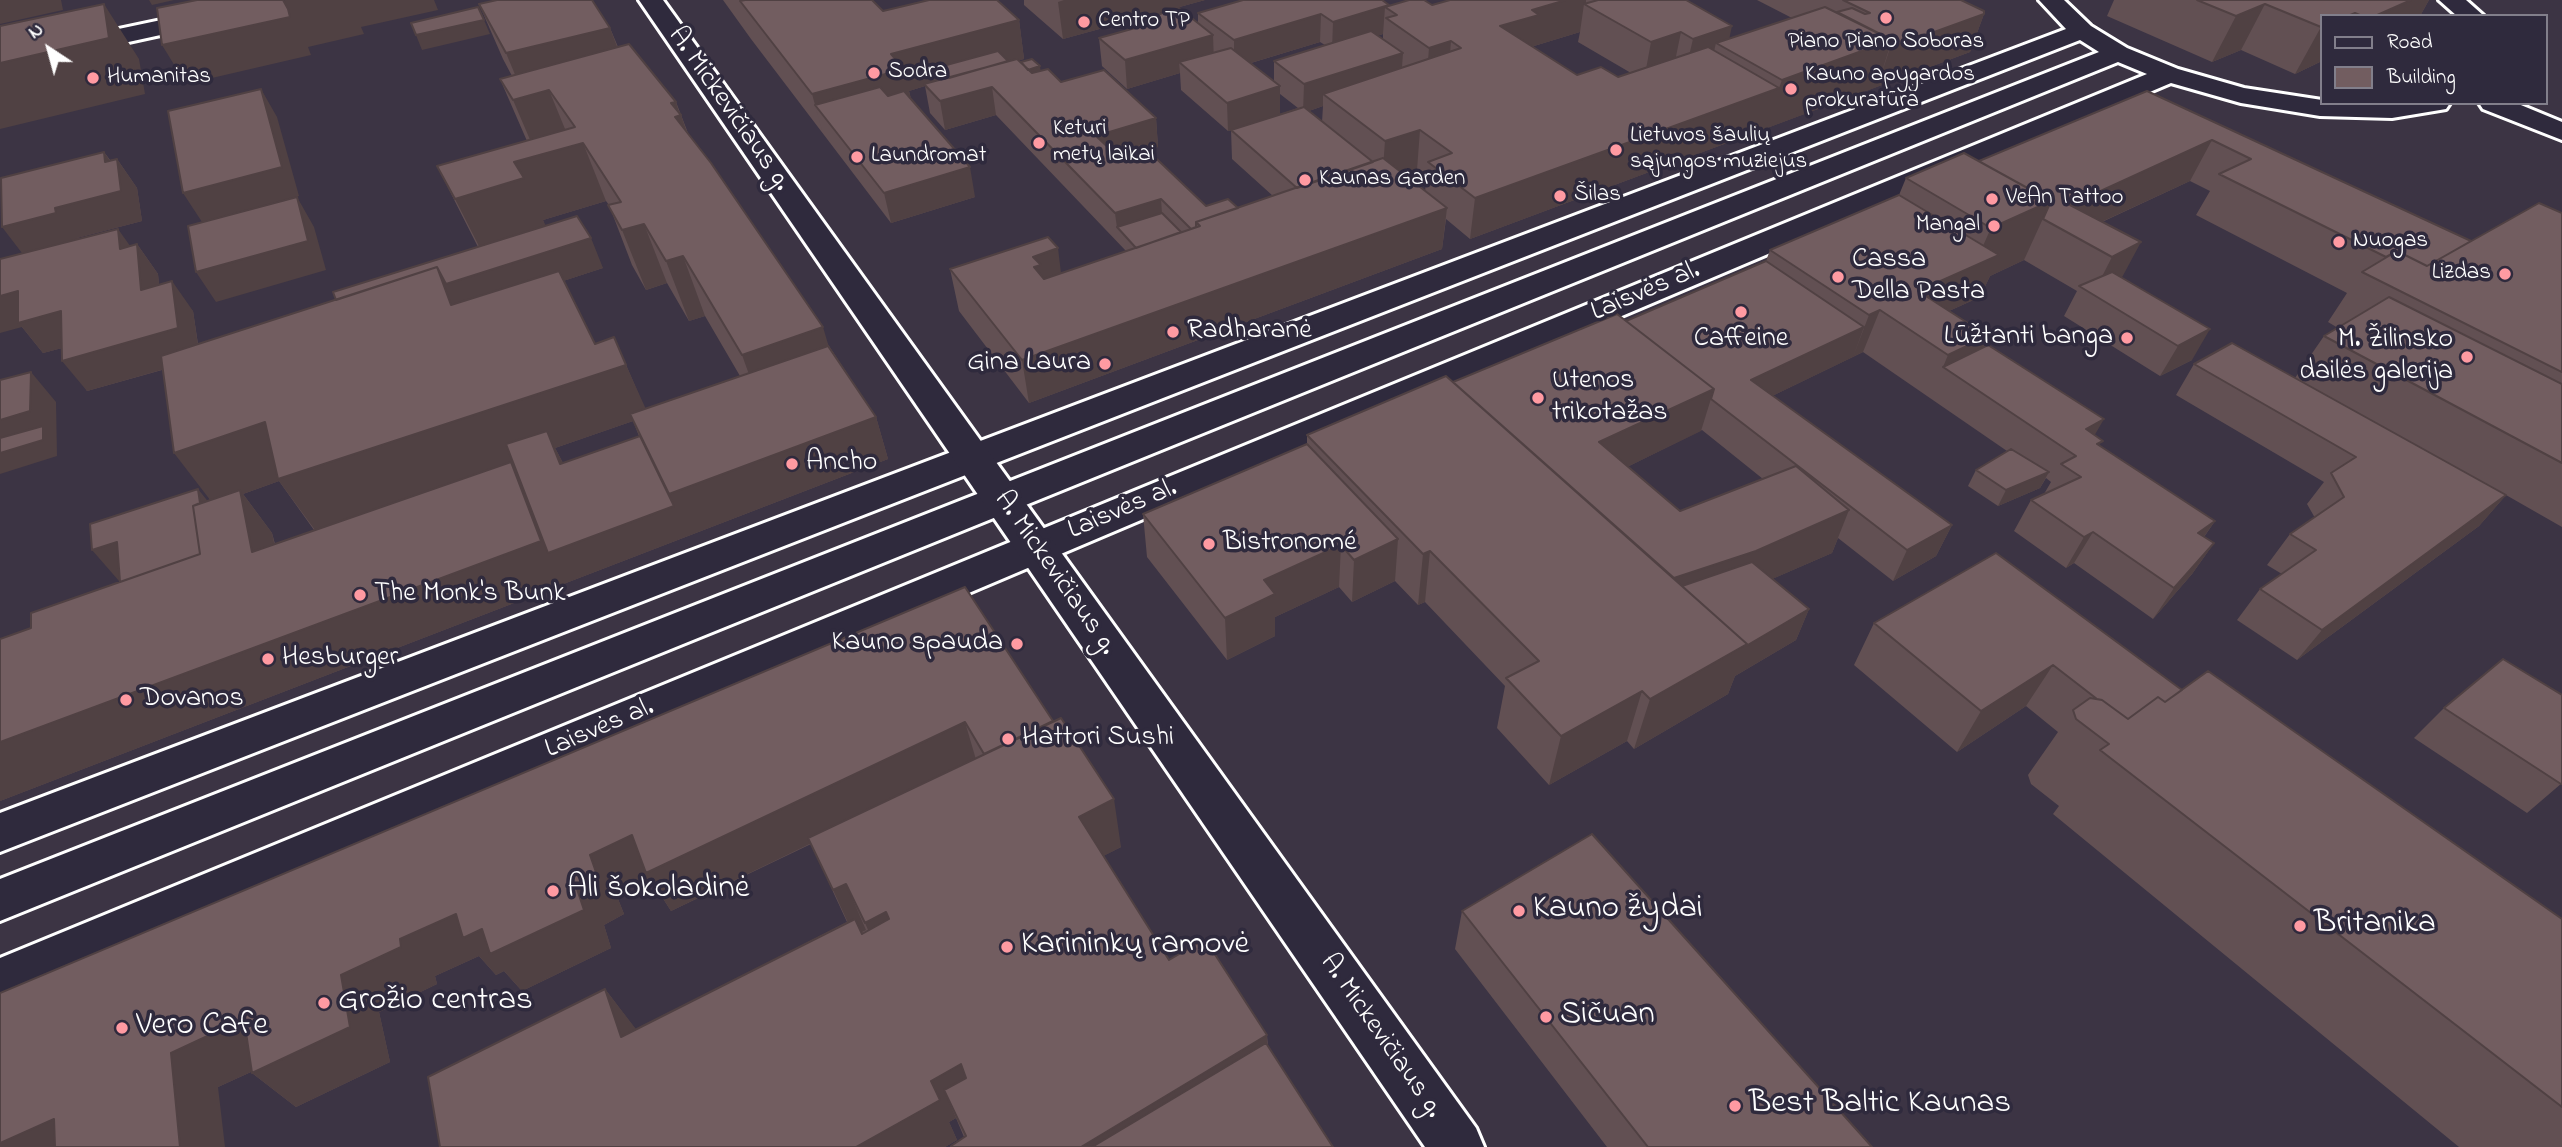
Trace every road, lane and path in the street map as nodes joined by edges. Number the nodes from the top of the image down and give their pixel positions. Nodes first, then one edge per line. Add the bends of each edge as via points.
1 (289, 0) edge
2 (651, 0) edge
3 (2051, 0) edge
4 (2451, 0) edge
5 (2469, 14) edge
6 (2082, 31) junction
7 (2118, 53) junction
8 (0, 62) edge
9 (2169, 74) junction
10 (2424, 105) edge
11 (2497, 105) edge
12 (2562, 132) edge
13 (972, 458) junction
14 (1002, 499) junction
15 (1036, 548) junction
16 (0, 832) edge
17 (0, 900) edge
18 (0, 981) edge
19 (1457, 1147) edge

1 - 8 street
2 - 13 street, A. Mickevičiaus g.
3 - 6 street
4 - 5 street
6 - 7 street
6 - 13 street
7 - 9 street
7 - 14 street, Laisvės al.
9 - 10 street via 2242,95 2320,108 2392,110
9 - 15 street, Laisvės al.
11 - 12 street
13 - 14 street, A. Mickevičiaus g.
13 - 16 street
14 - 15 street, A. Mickevičiaus g.
14 - 17 street, Laisvės al.
15 - 18 street, Laisvės al.
15 - 19 street, A. Mickevičiaus g.

